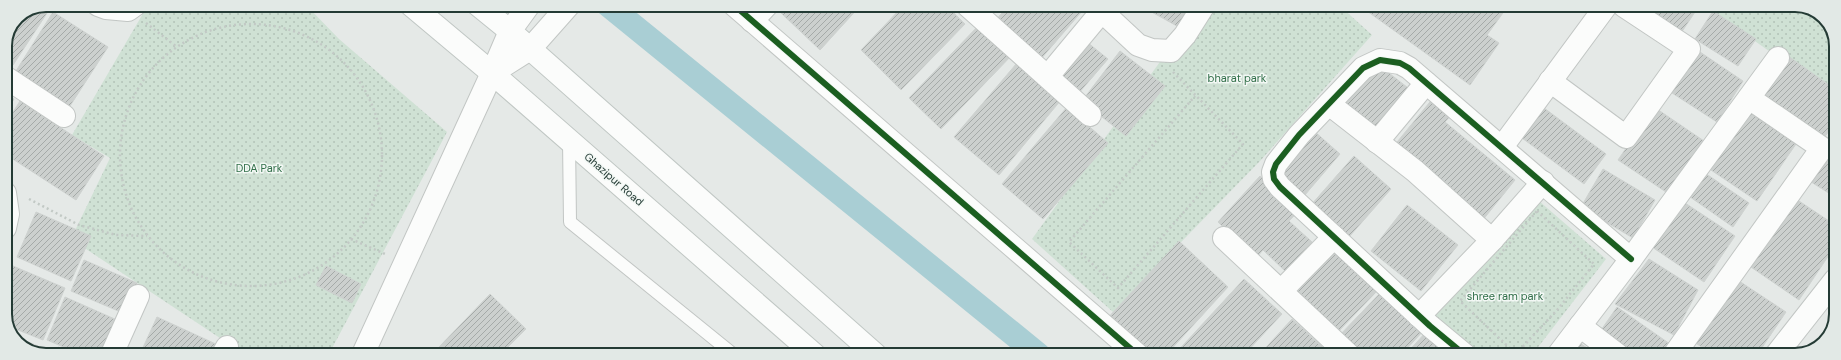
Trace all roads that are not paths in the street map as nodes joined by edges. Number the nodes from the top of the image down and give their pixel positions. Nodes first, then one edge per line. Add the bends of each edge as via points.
1 (419, 12) edge
2 (487, 12) edge
3 (524, 12) edge
4 (563, 12) edge
5 (742, 12) edge
6 (760, 12) edge
7 (975, 12) edge
8 (1096, 12) edge
9 (1103, 12) edge
10 (1200, 12) edge
11 (1602, 12) edge
12 (1633, 12) edge
13 (752, 21) junction
14 (510, 31) junction
15 (530, 49) junction
16 (1778, 58) dead end
17 (492, 73) junction
18 (1048, 76) junction
19 (1550, 81) junction
20 (12, 82) edge
21 (1426, 83) junction
22 (1749, 98) junction
23 (1329, 104) junction
24 (1090, 115) dead end
25 (64, 116) dead end
26 (570, 140) junction
27 (1377, 142) junction
28 (1502, 147) junction
29 (1543, 182) junction
30 (1334, 237) junction
31 (1224, 238) dead end
32 (1492, 240) junction
33 (1631, 259) junction
34 (1829, 288) edge
35 (1281, 291) junction
36 (138, 296) dead end
37 (1419, 316) junction
38 (1580, 326) junction
39 (115, 348) edge
40 (366, 348) edge
41 (725, 348) edge
42 (807, 348) edge
43 (868, 348) edge
44 (1130, 348) edge
45 (1342, 348) edge
46 (1457, 348) edge
47 (1563, 348) edge
48 (1609, 348) edge
49 (1679, 348) edge
50 (1782, 348) edge

1 - 17 street, Ghazipur Road
2 - 14 street
3 - 14 street
4 - 15 street
5 - 13 street
6 - 13 street
7 - 18 street
8 - 18 street
9 - 10 street via 1138,45 1152,50 1170,51 1185,35
11 - 19 street
12 - 19 street via 1689,49 1626,137
13 - 44 street
14 - 15 street
14 - 17 street
15 - 17 street
15 - 43 street
16 - 22 street
17 - 26 street, Ghazipur Road
17 - 40 street
18 - 24 street
19 - 28 street
20 - 25 street
21 - 23 street via 1400,63 1380,60 1363,68
21 - 27 street
21 - 28 street
22 - 33 street
22 - 49 street via 1822,148
23 - 27 street
23 - 30 street via 1299,135 1276,164 1273,172 1274,179 1280,187
26 - 41 lane via 570,222
26 - 42 street, Ghazipur Road
27 - 32 street via 1415,171
28 - 29 street
29 - 32 street
29 - 33 street
30 - 35 street
30 - 37 street
31 - 35 street
32 - 37 street
33 - 38 street
34 - 50 street
35 - 45 street
36 - 39 street
37 - 46 street
38 - 47 street
38 - 48 street

